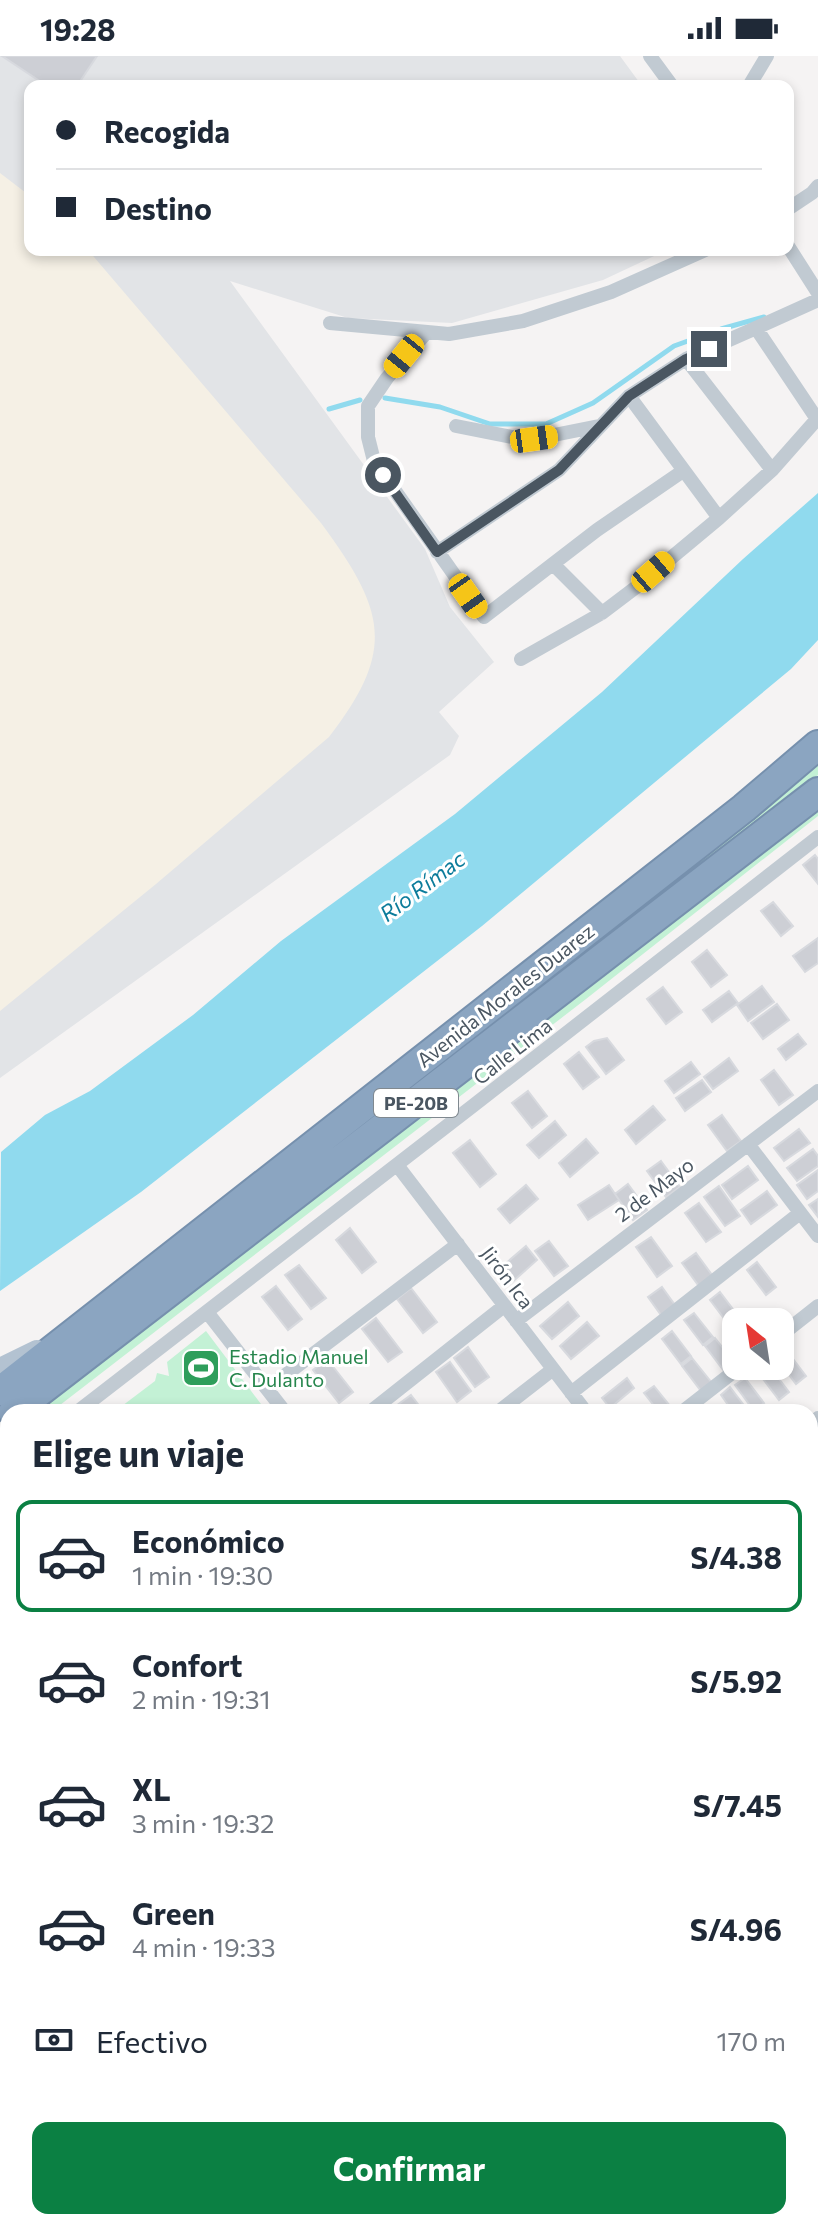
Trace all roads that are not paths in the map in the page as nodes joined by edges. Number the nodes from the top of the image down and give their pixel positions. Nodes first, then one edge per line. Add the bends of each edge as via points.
1 (650, 56) edge
2 (767, 56) edge
3 (668, 80) edge
4 (753, 80) edge
5 (816, 191) edge
6 (794, 205) edge
7 (794, 255) edge
8 (692, 256) edge
9 (818, 293) edge
10 (818, 300) edge
11 (330, 323) dead end
12 (756, 328) junction
13 (427, 332) junction
14 (686, 359) junction
15 (629, 396) junction
16 (818, 418) edge
17 (599, 425) junction
18 (456, 426) dead end
19 (772, 470) junction
20 (683, 471) junction
21 (719, 518) junction
22 (437, 552) junction
23 (553, 564) junction
24 (602, 613) junction
25 (521, 659) dead end
26 (818, 745) edge
27 (818, 792) edge
28 (818, 837) edge
29 (818, 1091) edge
30 (748, 1144) junction
31 (397, 1165) junction
32 (800, 1213) junction
33 (818, 1236) edge
34 (458, 1244) junction
35 (504, 1306) junction
36 (818, 1306) edge
37 (207, 1312) junction
38 (516, 1321) junction
39 (794, 1325) edge
40 (68, 1337) junction
41 (0, 1370) edge
42 (552, 1370) junction
43 (723, 1380) edge
44 (267, 1389) junction
45 (0, 1391) edge
46 (571, 1393) junction
47 (23, 1404) edge
48 (87, 1404) edge
49 (279, 1404) edge
50 (380, 1404) edge
51 (508, 1404) edge
52 (580, 1404) edge
53 (692, 1404) edge

1 - 3 street
2 - 4 street
5 - 6 street
7 - 9 street
8 - 13 street via 611,292 523,321 449,334
10 - 12 street
11 - 13 street
12 - 14 street
12 - 16 street
13 - 22 street via 368,406 368,437 374,461
14 - 15 street
14 - 19 street
15 - 17 street
15 - 20 street
16 - 19 street
17 - 18 street via 534,439
17 - 22 street via 559,470
19 - 21 street
20 - 21 street
20 - 23 street
21 - 24 street
22 - 23 street via 484,617
23 - 24 street
24 - 25 street
26 - 40 highway, Avenida Morales Duarez / PE-20B
27 - 47 highway, Avenida Morales Duarez / PE-20B
28 - 31 street, Calle Lima
29 - 30 street, 2 de Mayo
30 - 32 street
30 - 38 street, 2 de Mayo
31 - 34 street, Jirón Ica
31 - 37 street, Calle Lima
32 - 33 street
32 - 46 street
34 - 35 street, Jirón Ica
34 - 44 street
35 - 38 street, Jirón Ica
35 - 50 street
36 - 39 street
37 - 44 street
37 - 48 street, Calle Lima
38 - 42 street, Jirón Ica
40 - 41 main road
40 - 45 highway, Avenida Morales Duarez / PE-20B
42 - 46 street, Jirón Ica
42 - 51 street
43 - 53 street
44 - 49 street
46 - 52 street, Jirón Ica

